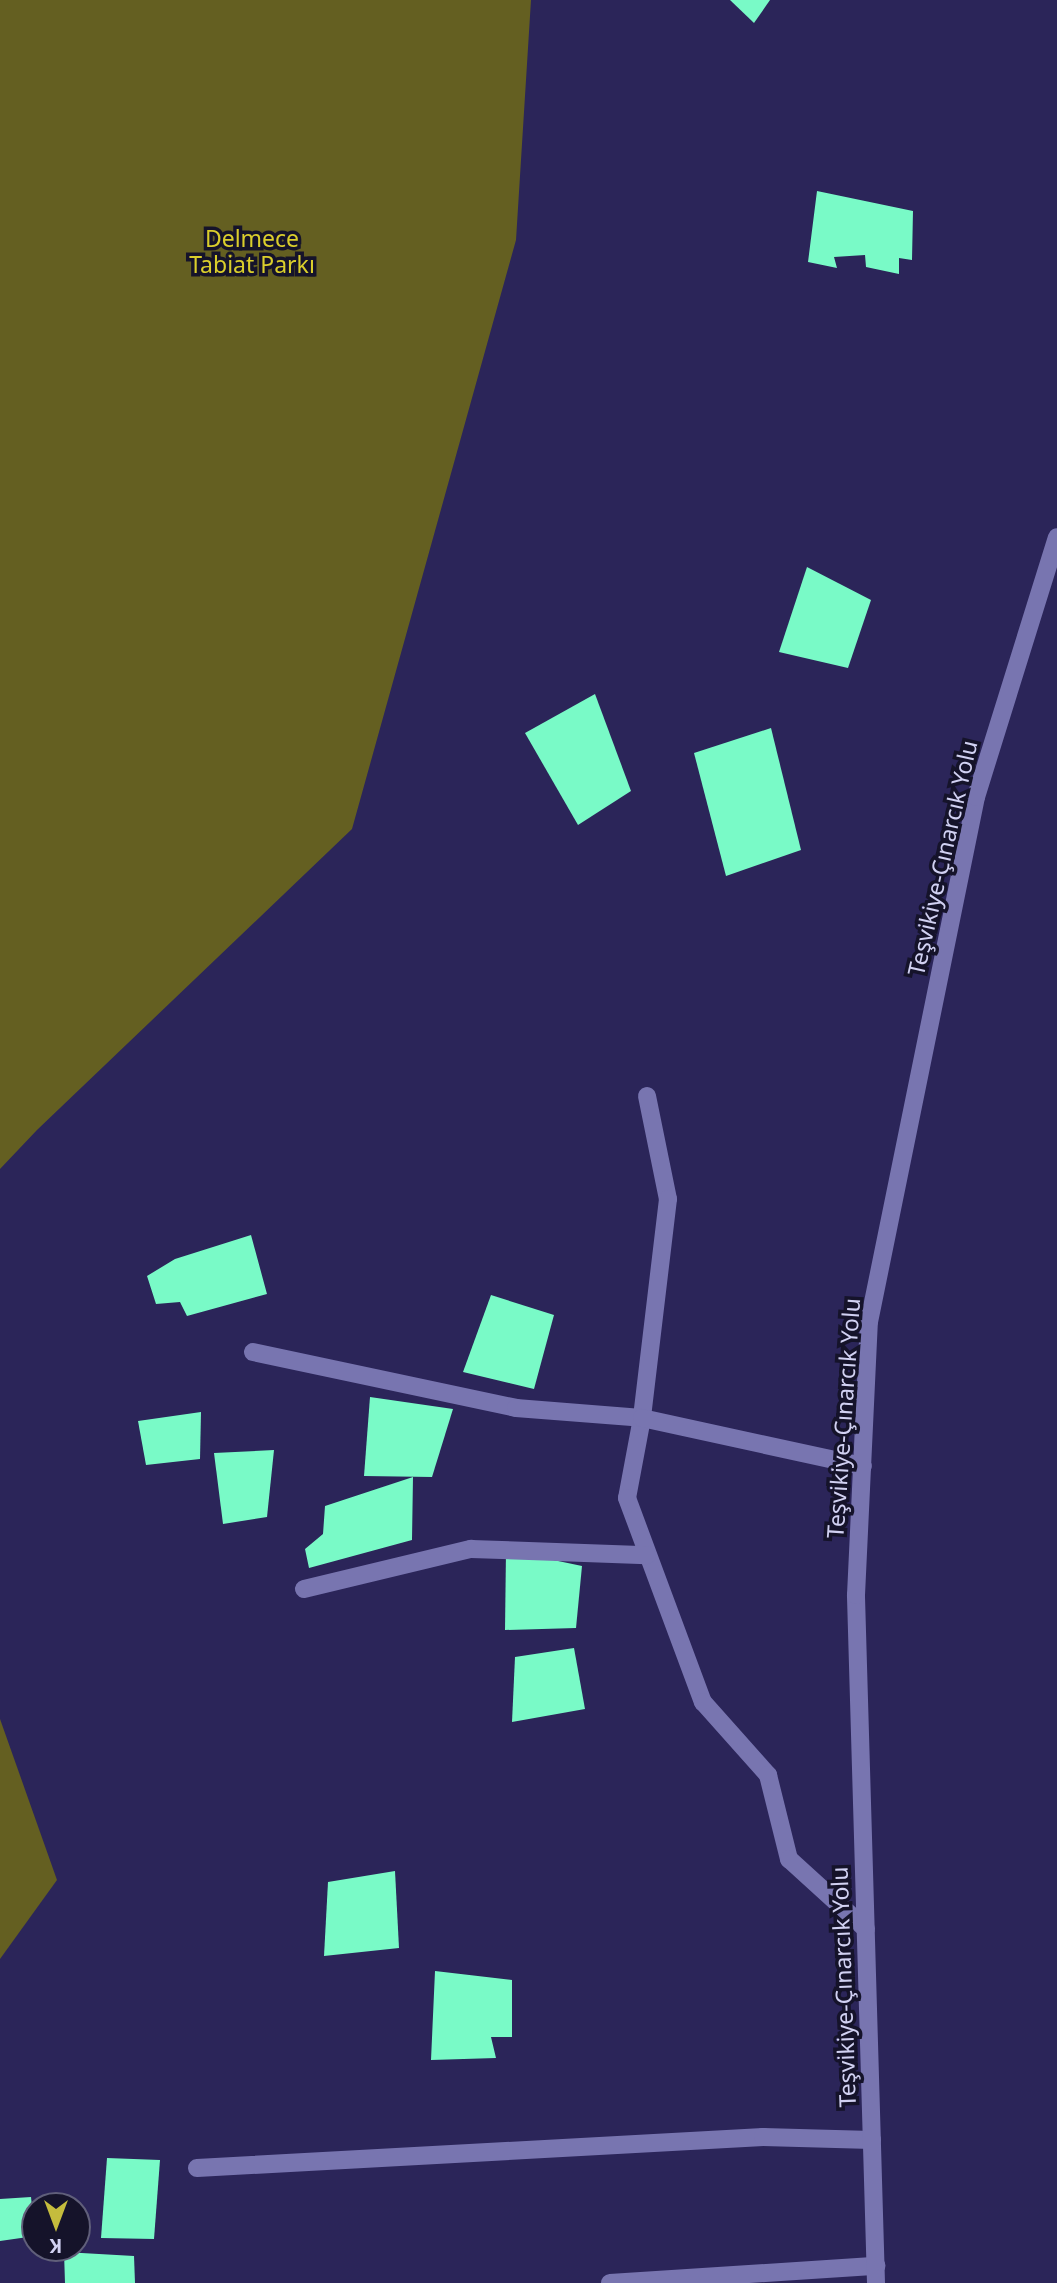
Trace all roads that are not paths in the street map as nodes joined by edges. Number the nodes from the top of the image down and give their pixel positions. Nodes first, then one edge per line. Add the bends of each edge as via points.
1 (1057, 537) edge
2 (647, 1096) dead end
3 (253, 1352) dead end
4 (642, 1418) junction
5 (863, 1466) junction
6 (647, 1555) junction
7 (304, 1589) dead end
8 (866, 1928) junction
9 (872, 2140) junction
10 (198, 2168) dead end
11 (876, 2275) edge
12 (610, 2283) edge

1 - 5 street, Teşvikiye-Çınarcık Yolu via 976,797 869,1322
2 - 4 street via 667,1199
3 - 4 street via 516,1408
4 - 5 street
4 - 6 street via 627,1498
5 - 8 street, Teşvikiye-Çınarcık Yolu via 856,1595
6 - 7 street via 471,1549
6 - 8 street via 703,1702 768,1775 789,1859
8 - 9 street, Teşvikiye-Çınarcık Yolu
9 - 10 street via 763,2137
9 - 11 street, Teşvikiye-Çınarcık Yolu
11 - 12 street

